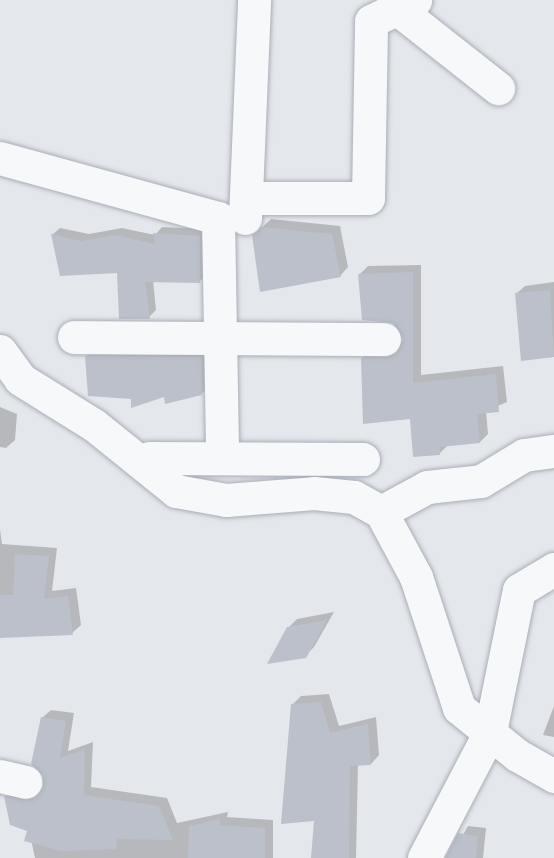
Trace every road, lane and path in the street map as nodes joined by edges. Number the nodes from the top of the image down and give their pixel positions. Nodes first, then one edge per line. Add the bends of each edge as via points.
1 (254, 0) edge
2 (407, 5) edge
3 (498, 88) dead end
4 (0, 158) edge
5 (236, 212) junction
6 (357, 219) dead end
7 (74, 337) dead end
8 (220, 338) junction
9 (384, 339) dead end
10 (0, 351) edge
11 (554, 451) edge
12 (222, 457) junction
13 (148, 458) dead end
14 (363, 459) dead end
15 (381, 512) junction
16 (554, 569) edge
17 (490, 732) junction
18 (554, 776) edge
19 (424, 858) edge

1 - 5 street
2 - 3 street
2 - 5 street via 371,21 368,198
4 - 5 street
5 - 6 street
5 - 8 street
7 - 8 street
8 - 9 street
8 - 12 street
10 - 15 street via 20,379 93,425 176,491 226,500 314,493 354,497
11 - 15 street via 524,455 481,481 427,487
12 - 13 street
12 - 14 street
15 - 17 street via 416,578 459,708
16 - 17 street via 519,590
17 - 18 street
17 - 19 street

